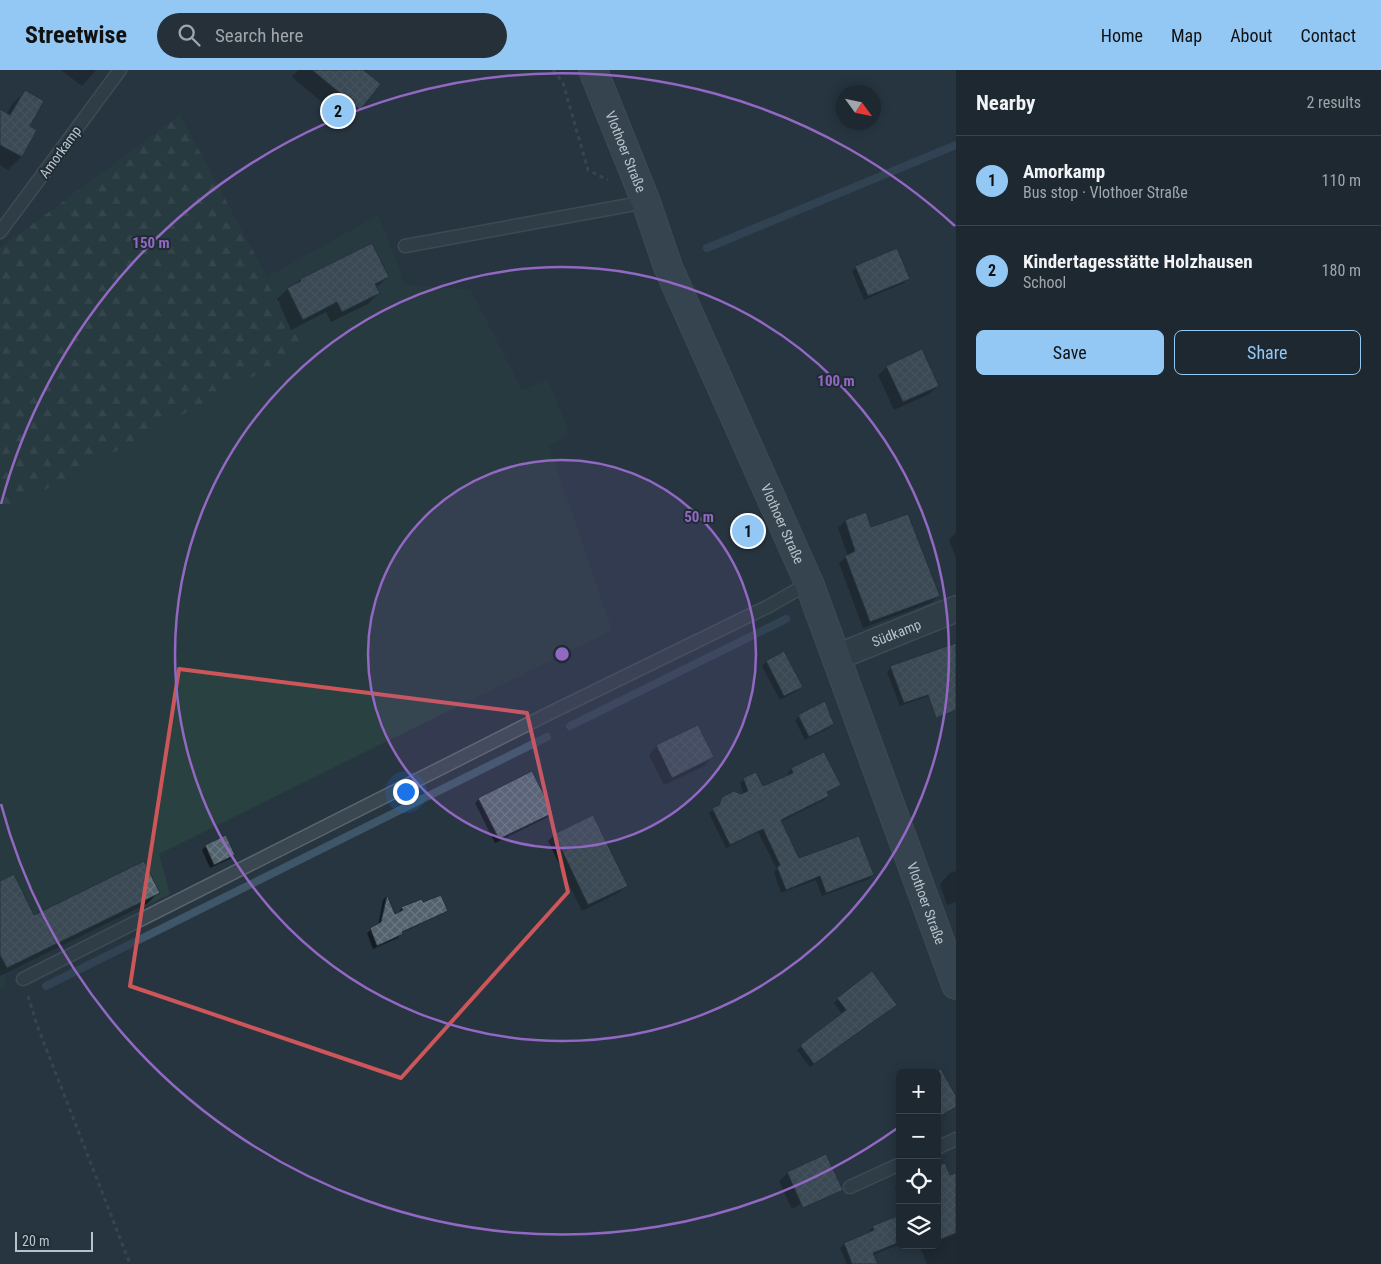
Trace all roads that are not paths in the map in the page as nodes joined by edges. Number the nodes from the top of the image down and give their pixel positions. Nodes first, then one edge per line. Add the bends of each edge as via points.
1 (120, 70) edge
2 (593, 70) edge
3 (642, 192) junction
4 (0, 232) edge
5 (405, 246) dead end
6 (809, 583) junction
7 (956, 609) edge
8 (837, 658) junction
9 (22, 979) road end
10 (956, 985) edge
11 (956, 1139) edge
12 (941, 1146) edge
13 (896, 1166) edge
14 (850, 1187) dead end

1 - 4 lane, Amorkamp
2 - 3 street, Vlothoer Straße
3 - 5 lane
3 - 6 street, Vlothoer Straße via 668,267
6 - 8 street, Vlothoer Straße
6 - 9 lane via 769,606 554,710
7 - 8 street, Südkamp
8 - 10 street, Vlothoer Straße
11 - 12 lane
13 - 14 lane

